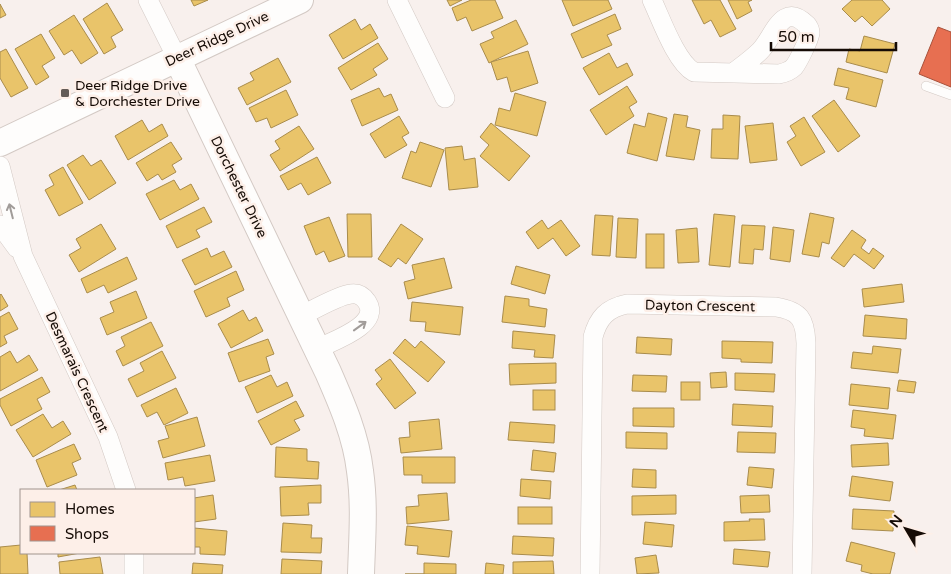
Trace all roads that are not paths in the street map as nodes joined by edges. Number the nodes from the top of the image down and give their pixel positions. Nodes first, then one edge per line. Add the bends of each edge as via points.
1 (148, 0) edge
2 (300, 0) edge
3 (396, 0) edge
4 (652, 0) edge
5 (177, 58) junction
6 (733, 73) dead end
7 (926, 86) dead end
8 (951, 95) edge
9 (445, 98) dead end
10 (0, 143) edge
11 (0, 166) edge
12 (0, 225) edge
13 (23, 256) junction
14 (302, 316) junction
15 (317, 349) junction
16 (126, 489) edge
17 (134, 554) edge
18 (134, 574) edge
19 (361, 574) edge
20 (590, 574) edge
21 (802, 574) edge

1 - 5 street
2 - 5 street, Deer Ridge Drive
3 - 9 street
4 - 6 street via 687,68 694,72
5 - 10 street, Deer Ridge Drive
5 - 14 street, Dorchester Drive
7 - 8 lane
13 -> 11 street, Desmarais Crescent
12 - 13 street, Desmarais Crescent
13 - 16 street, Desmarais Crescent via 108,437
14 - 15 street, Dorchester Drive
15 -> 14 street via 364,324 370,314 368,304 362,296 352,294
15 - 19 street, Dorchester Drive via 346,416 360,470
17 - 18 street
20 - 21 street, Dayton Crescent via 593,337 602,316 627,304 776,307 801,318 806,329

